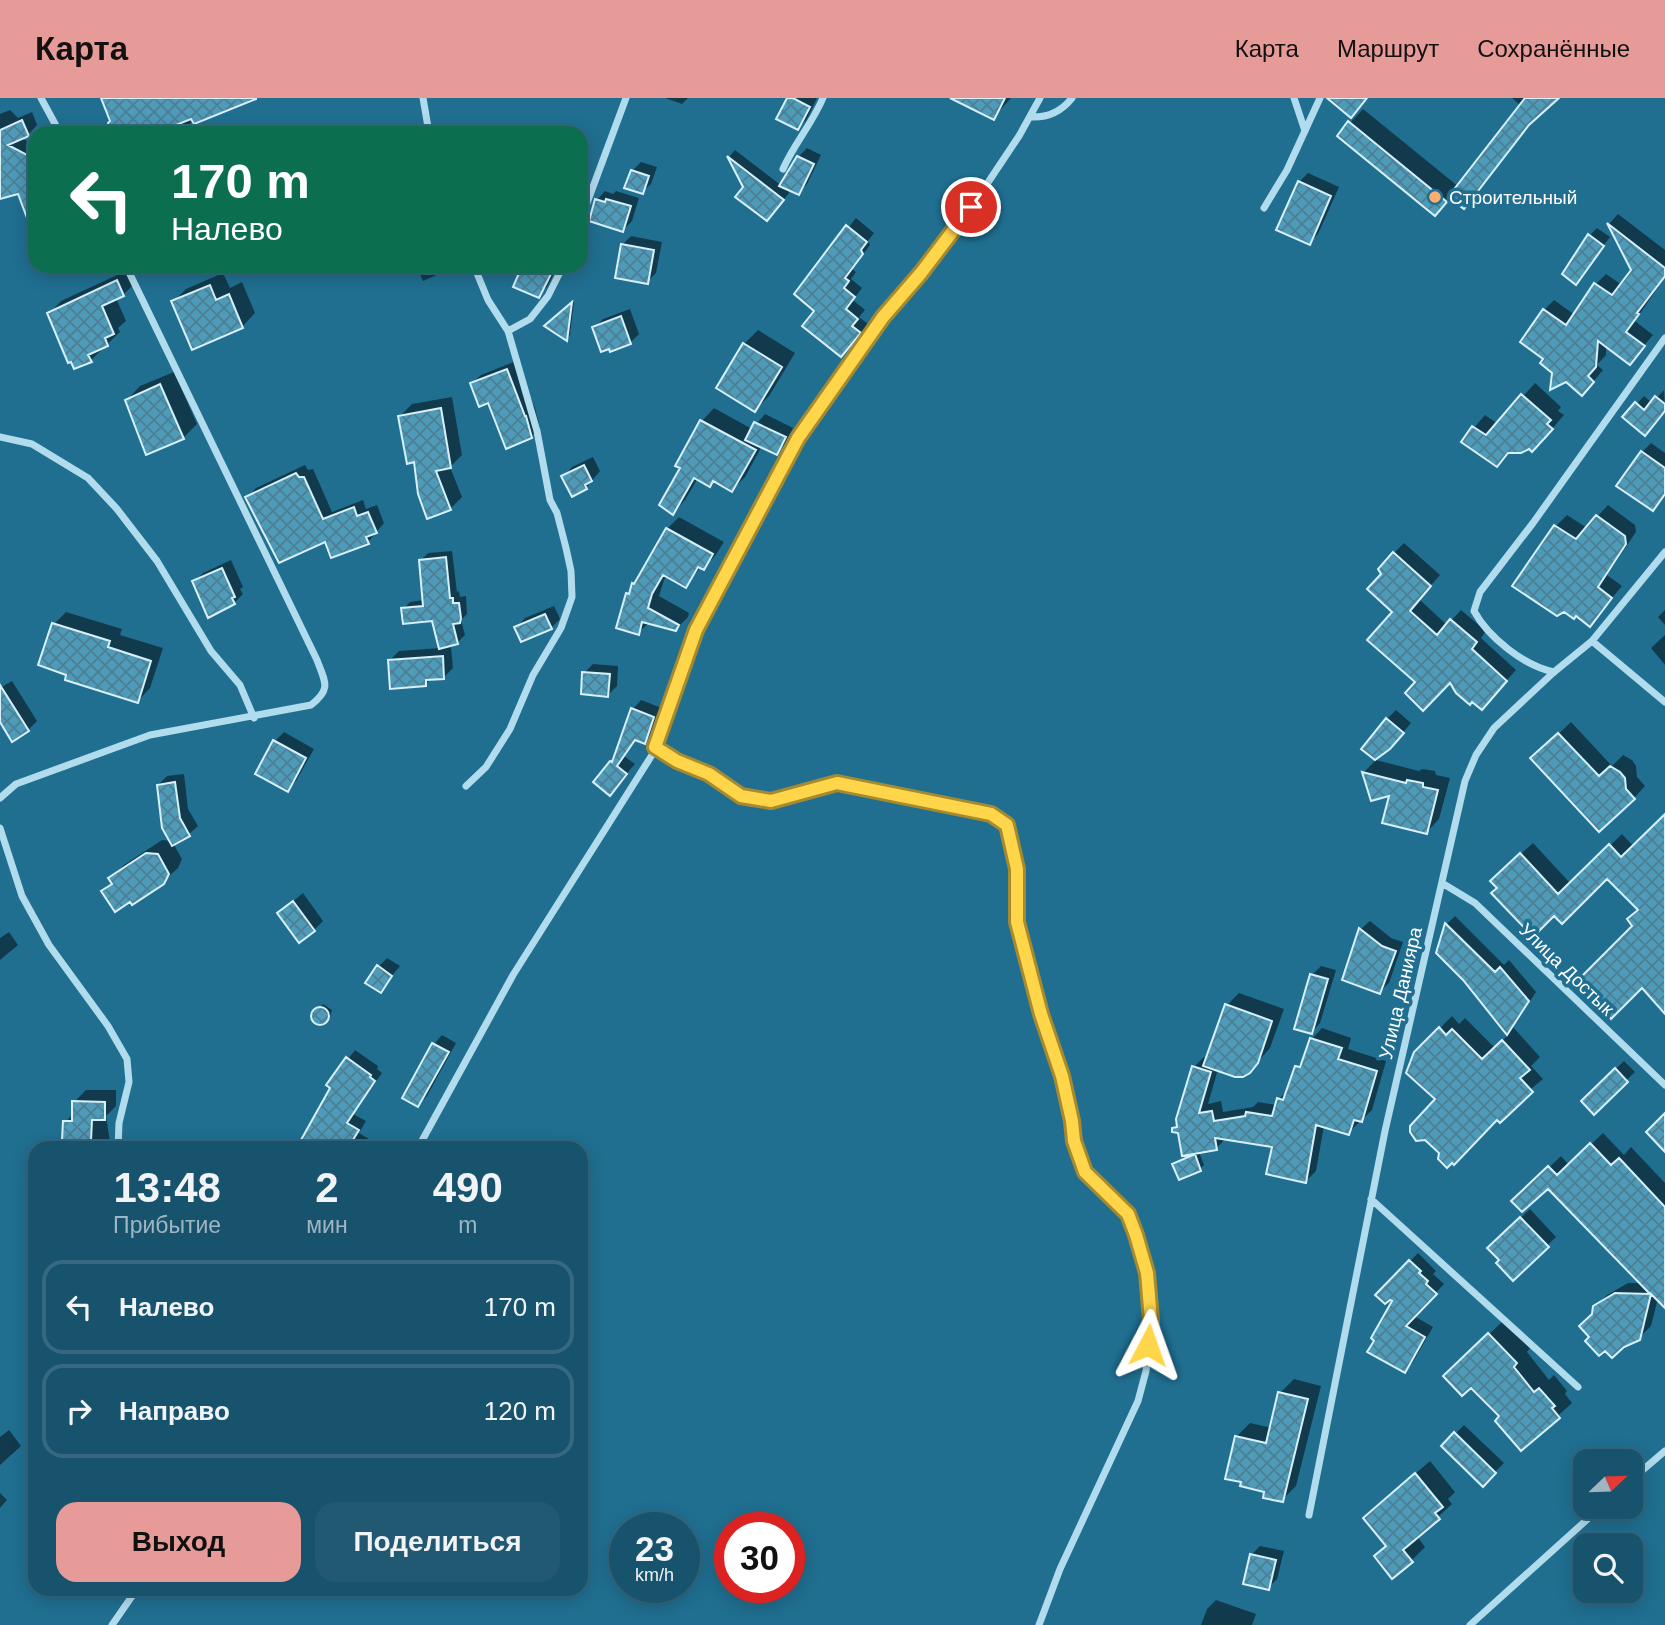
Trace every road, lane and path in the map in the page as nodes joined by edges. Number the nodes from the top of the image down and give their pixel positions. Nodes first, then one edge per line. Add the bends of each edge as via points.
1 (41, 98) edge
2 (423, 98) edge
3 (626, 98) edge
4 (823, 98) edge
5 (1040, 98) edge
6 (1072, 98) edge
7 (1294, 98) edge
8 (1320, 98) edge
9 (1030, 117) junction
10 (56, 126) edge
11 (428, 126) edge
12 (1305, 132) junction
13 (783, 169) dead end
14 (588, 200) edge
15 (1264, 208) dead end
16 (129, 273) edge
17 (477, 273) edge
18 (560, 273) edge
19 (508, 331) junction
20 (1665, 338) edge
21 (0, 437) edge
22 (1665, 552) edge
23 (1592, 641) junction
24 (1554, 672) junction
25 (1665, 702) edge
26 (254, 718) junction
27 (655, 747) junction
28 (466, 786) dead end
29 (0, 798) edge
30 (0, 828) edge
31 (1442, 883) junction
32 (1665, 1085) edge
33 (118, 1141) edge
34 (422, 1141) edge
35 (1371, 1199) junction
36 (1578, 1387) dead end
37 (1665, 1451) edge
38 (1643, 1470) edge
39 (1309, 1515) dead end
40 (1588, 1519) edge
41 (131, 1596) edge
42 (112, 1625) edge
43 (1039, 1625) edge
44 (1470, 1625) edge

1 - 10 street
2 - 11 street
3 - 14 street
4 - 13 street
5 - 9 street
6 - 9 street via 1044,118
7 - 12 street
8 - 12 street
9 - 27 street via 959,226 883,317 798,438 696,630
12 - 15 street
16 - 26 street via 326,684 323,695 312,705
17 - 19 street
18 - 19 street via 530,320
19 - 28 street via 566,548 572,597 510,729 486,767
20 - 24 street via 1480,592 1474,611 1495,639 1543,670
21 - 26 street via 32,444 88,478 117,509 157,561 211,651 240,685
22 - 23 street, Улица Данияра
23 - 24 street, Улица Данияра
23 - 25 street
24 - 31 street, Улица Данияра via 1494,728 1476,755 1465,781
26 - 29 street via 150,735 16,784
27 - 34 street via 513,975
27 - 43 street via 741,796 771,801 837,783 991,814 1007,825 1016,854 1017,922 1063,1082 1074,1141 1085,1172 1128,1214 1147,1273 1151,1320 1138,1401
30 - 33 street via 22,897 127,1059 129,1082
31 - 32 street, Улица Достык via 1475,902
31 - 35 street, Улица Данияра
35 - 36 street
35 - 39 street, Улица Данияра
37 - 38 street
40 - 44 street
41 - 42 street

